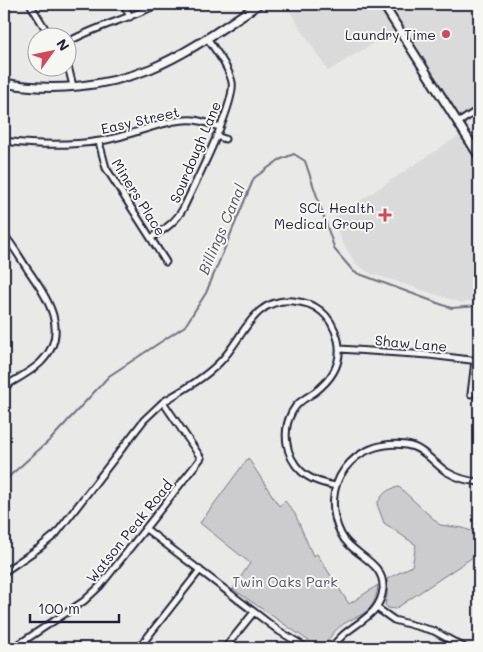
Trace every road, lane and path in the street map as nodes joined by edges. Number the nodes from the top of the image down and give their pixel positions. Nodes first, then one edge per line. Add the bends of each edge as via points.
1 (30, 4) edge
2 (124, 4) edge
3 (158, 4) edge
4 (259, 4) edge
5 (383, 4) edge
6 (130, 17) junction
7 (45, 28) edge
8 (78, 36) edge
9 (207, 38) junction
10 (71, 78) edge
11 (4, 83) edge
12 (73, 86) junction
13 (479, 109) edge
14 (458, 123) junction
15 (220, 127) junction
16 (216, 136) junction
17 (225, 139) dead end
18 (4, 141) edge
19 (99, 142) junction
20 (479, 156) edge
21 (4, 234) edge
22 (151, 238) junction
23 (166, 262) dead end
24 (340, 349) junction
25 (477, 361) edge
26 (5, 385) edge
27 (471, 394) dead end
28 (163, 402) junction
29 (479, 482) edge
30 (335, 486) junction
31 (146, 529) junction
32 (200, 570) junction
33 (4, 572) edge
34 (376, 608) junction
35 (254, 612) junction
36 (13, 648) edge
37 (136, 648) edge
38 (225, 648) edge
39 (307, 648) edge
40 (332, 648) edge
41 (465, 648) edge

1 - 7 street
2 - 6 street
3 - 6 street
4 - 9 street
5 - 14 street
6 - 8 street
9 - 12 street via 150,69
9 - 15 street, Sourdough Lane via 229,73 232,84 232,95
10 - 12 street
11 - 12 street via 52,88
13 - 14 street
14 - 20 street
15 - 16 street, Sourdough Lane
15 - 19 street, Easy Street via 187,120
16 - 17 street
16 - 22 street, Sourdough Lane via 179,217
18 - 19 street, Easy Street via 50,145
19 - 22 street, Miners Place via 106,168
21 - 26 street via 46,297 54,315 55,335 42,362
22 - 23 street, Miners Place
24 - 25 street, Shaw Lane
24 - 28 street via 330,320 320,310 304,302 282,300 265,307 253,317 231,351 203,378
24 - 30 street via 334,372 292,411 286,441 290,457 300,470 321,483
25 - 27 street
28 - 31 street, Watson Peak Road via 201,458
28 - 33 street via 144,420 56,534
29 - 30 street via 446,471 421,451 407,445 390,445 373,448 357,456 342,471
30 - 34 street via 332,506 342,536 369,560 380,577 383,587
31 - 32 street
31 - 36 street, Watson Peak Road via 89,596
32 - 35 street
32 - 37 street
34 - 40 street via 344,633
34 - 41 street via 394,620 434,631
35 - 38 street
35 - 39 street

